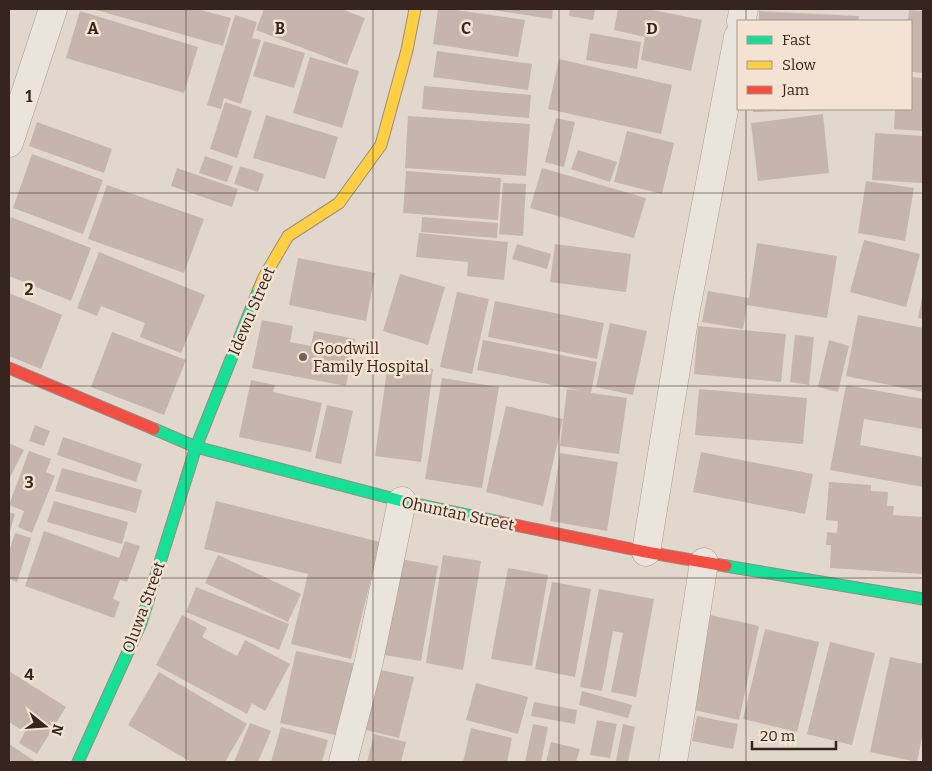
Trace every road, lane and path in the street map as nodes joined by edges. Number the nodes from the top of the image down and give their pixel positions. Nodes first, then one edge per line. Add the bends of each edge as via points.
1 (53, 9) edge
2 (415, 9) edge
3 (737, 42) edge
4 (9, 143) edge
5 (9, 368) edge
6 (196, 447) junction
7 (402, 501) junction
8 (646, 552) junction
9 (704, 562) junction
10 (923, 599) edge
11 (78, 762) edge
12 (343, 762) edge
13 (672, 762) edge

1 - 4 street
2 - 6 street, Idewu Street via 381,145 339,203 288,236 264,276
3 - 8 street via 685,314
5 - 6 street, Ohuntan Street
6 - 7 street, Ohuntan Street
6 - 11 street, Oluwa Street via 141,624
7 - 8 street, Ohuntan Street
7 - 12 street via 369,661
8 - 9 street, Ohuntan Street
9 - 10 street, Ohuntan Street
9 - 13 street

